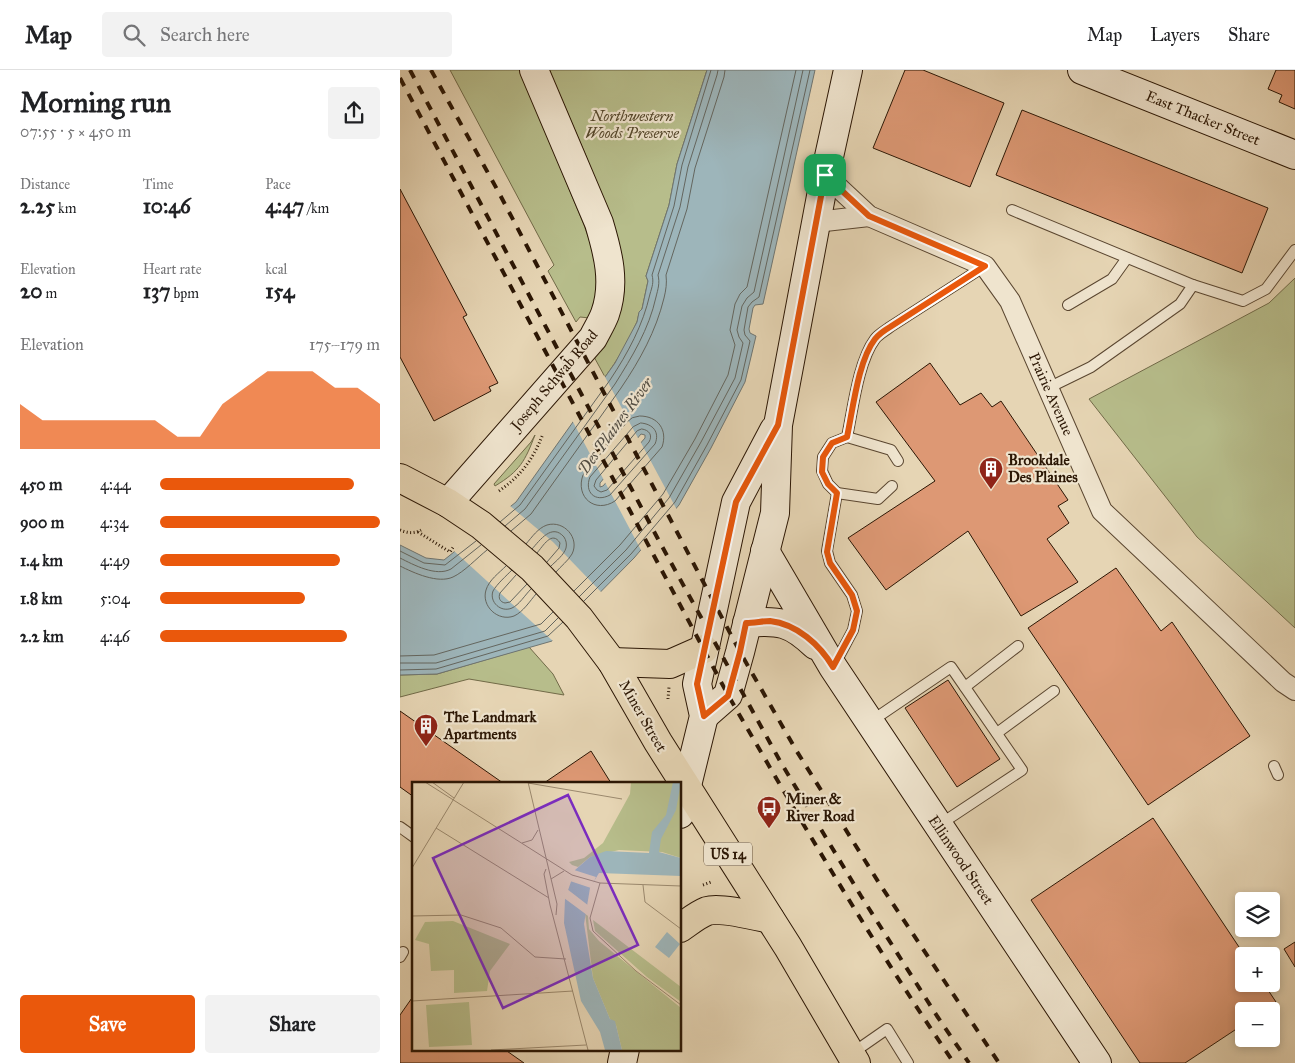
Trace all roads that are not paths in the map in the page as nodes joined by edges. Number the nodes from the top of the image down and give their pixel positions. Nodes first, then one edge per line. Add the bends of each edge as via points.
1 (534, 70) edge
2 (848, 70) edge
3 (1082, 70) edge
4 (1115, 76) edge
5 (1295, 155) edge
6 (825, 175) junction
7 (1012, 210) dead end
8 (869, 216) junction
9 (816, 222) junction
10 (1295, 250) edge
11 (1128, 258) junction
12 (985, 266) junction
13 (1193, 285) junction
14 (1068, 305) dead end
15 (1048, 388) junction
16 (778, 425) junction
17 (847, 437) junction
18 (898, 461) dead end
19 (400, 478) edge
20 (892, 486) dead end
21 (837, 493) junction
22 (448, 503) junction
23 (766, 551) junction
24 (746, 623) junction
25 (1018, 646) dead end
26 (704, 649) junction
27 (612, 662) junction
28 (830, 662) junction
29 (965, 687) junction
30 (1295, 690) edge
31 (1054, 692) dead end
32 (704, 716) junction
33 (870, 722) junction
34 (997, 733) junction
35 (675, 782) edge
36 (683, 801) edge
37 (938, 825) junction
38 (400, 827) edge
39 (412, 836) edge
40 (770, 919) junction
41 (681, 927) edge
42 (625, 1050) edge
43 (854, 1058) edge
44 (622, 1063) edge
45 (908, 1063) edge
46 (1096, 1063) edge

1 - 22 street, Joseph Schwab Road via 598,224 609,261 610,298 592,338
2 - 6 street
3 - 4 street, East Thacker Street
4 - 5 street, East Thacker Street
6 - 8 street
6 - 9 street
7 - 11 lane
8 - 9 street
8 - 12 street
9 - 16 street
10 - 13 lane via 1266,289 1243,301
11 - 13 lane
11 - 14 lane via 1112,280
12 - 15 street, Prairie Avenue via 1010,301
12 - 17 lane via 876,338 860,372
13 - 15 lane via 1180,304 1091,367
15 - 30 street, Prairie Avenue via 1102,511
16 - 23 street via 774,514
16 - 26 street via 736,502
17 - 18 lane via 891,450
17 - 21 lane via 832,443 823,457 822,472
19 - 22 main road, Miner Street / US 14
20 - 21 lane via 878,499
21 - 28 lane via 827,552 830,563 852,595 857,611 853,630
22 - 27 main road, Miner Street / US 14 via 481,525 532,568 579,618
23 - 24 street
23 - 28 street, Ellinwood Street
24 - 28 street, Ellinwood Street via 769,621 793,628
24 - 32 street via 728,696
25 - 29 lane
26 - 27 main road via 670,664
26 - 32 street via 697,684
27 - 35 main road, Miner Street / US 14 via 658,742
28 - 33 street, Ellinwood Street
29 - 33 lane via 951,667
29 - 34 lane
31 - 34 lane
32 - 36 street
33 - 37 street, Ellinwood Street
34 - 37 lane via 1022,770
36 - 40 main road, Miner Street / US 14
37 - 46 street, Ellinwood Street
38 - 39 lane
40 - 41 main road via 710,910
40 - 43 main road, Miner Street / US 14
42 - 44 street
43 - 45 lane via 887,1029

